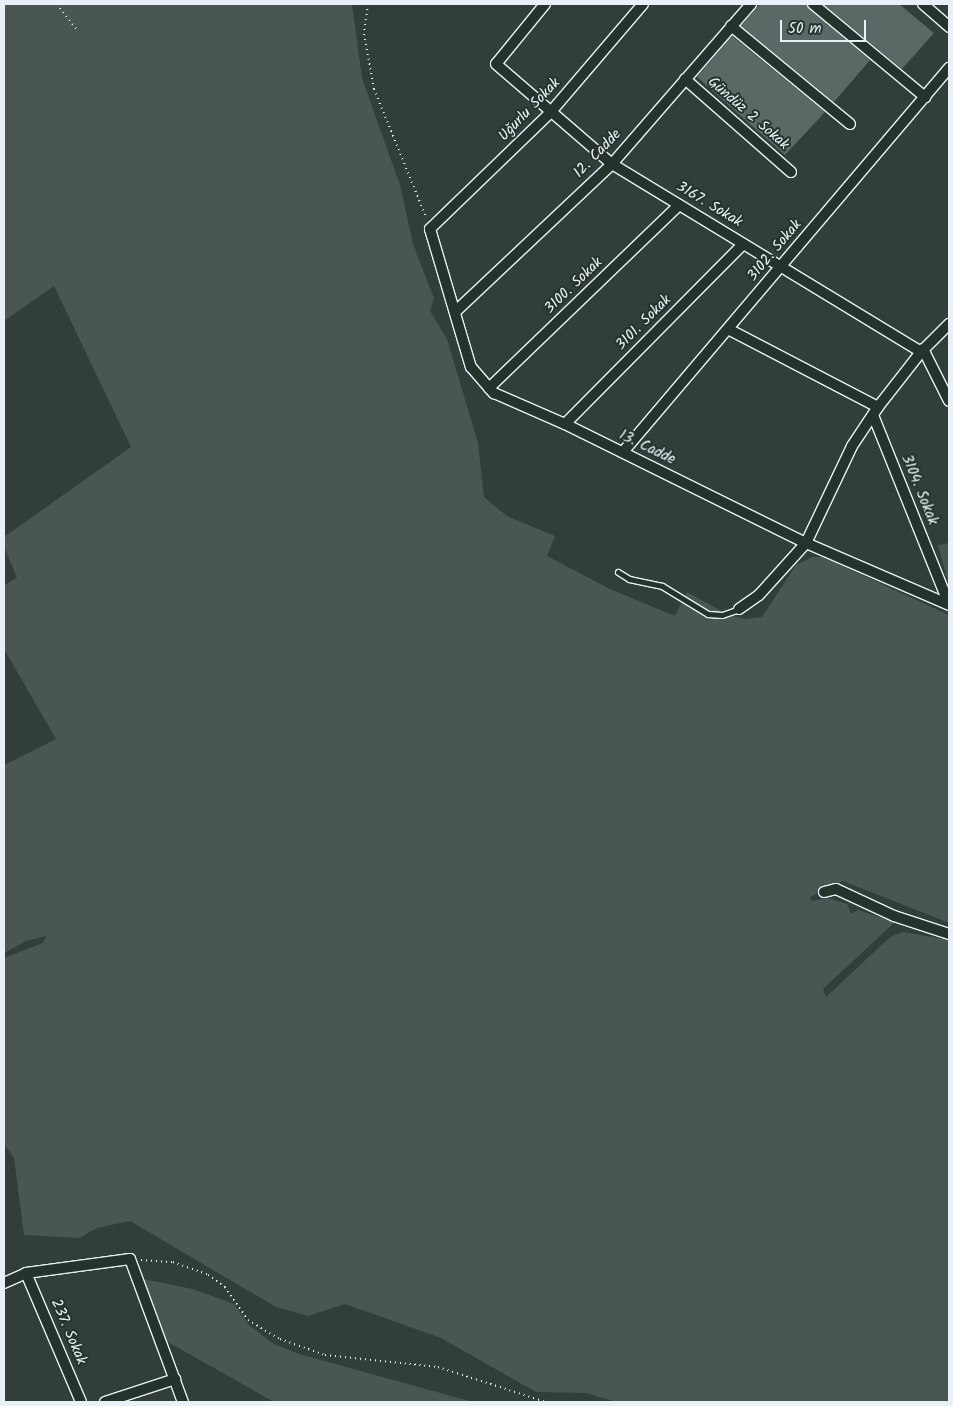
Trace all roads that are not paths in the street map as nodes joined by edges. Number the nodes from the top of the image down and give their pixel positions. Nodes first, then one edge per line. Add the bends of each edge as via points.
1 (545, 4) edge
2 (643, 4) edge
3 (751, 4) edge
4 (813, 4) edge
5 (922, 4) edge
6 (731, 26) junction
7 (949, 27) edge
8 (949, 68) edge
9 (685, 79) junction
10 (925, 97) junction
11 (550, 113) junction
12 (850, 124) dead end
13 (612, 164) junction
14 (791, 172) dead end
15 (679, 205) junction
16 (430, 229) joint
17 (743, 244) junction
18 (781, 267) junction
19 (455, 312) junction
20 (949, 324) edge
21 (728, 328) junction
22 (922, 350) junction
23 (489, 388) junction
24 (949, 401) edge
25 (875, 411) junction
26 (565, 424) junction
27 (623, 452) junction
28 (806, 543) junction
29 (618, 572) dead end
30 (949, 605) edge
31 (739, 609) joint
32 (824, 892) dead end
33 (949, 934) edge
34 (26, 1273) junction
35 (4, 1283) edge
36 (175, 1379) junction
37 (129, 1398) edge
38 (81, 1402) edge
39 (105, 1402) edge
40 (183, 1402) edge

1 - 11 street, 3167. Sokak via 496,64
2 - 11 street, Uğurlu Sokak
3 - 6 street, 12. Cadde
4 - 10 street
5 - 7 street
6 - 9 street, 12. Cadde
6 - 12 street
8 - 10 street, 3102. Sokak
9 - 13 street, 12. Cadde
9 - 14 street, Gündüz 2 Sokak
10 - 18 street, 3102. Sokak
11 - 13 street, 3167. Sokak
11 - 16 street, Uğurlu Sokak
13 - 15 street, 3167. Sokak
13 - 19 street, 12. Cadde
15 - 17 street, 3167. Sokak
15 - 23 street, 3100. Sokak
16 - 19 street, 13. Cadde
17 - 18 street, 3167. Sokak
17 - 26 street, 3101. Sokak
18 - 21 street, 3102. Sokak
18 - 22 street, 3167. Sokak
19 - 23 street, 13. Cadde via 472,368
20 - 22 street
21 - 25 street
21 - 27 street, 3102. Sokak
22 - 24 street
22 - 25 street
23 - 26 street, 13. Cadde
25 - 28 street via 852,446
25 - 30 street, 3104. Sokak
26 - 27 street, 13. Cadde
27 - 28 street, 13. Cadde
28 - 30 street, 13. Cadde
28 - 31 street via 759,595
29 - 31 lane via 630,579 670,590 708,614 722,615
32 - 33 street via 836,889 894,916
34 - 35 street
34 - 36 street via 130,1259
34 - 38 street, 237. Sokak
36 - 37 street
36 - 40 street
37 - 39 street

